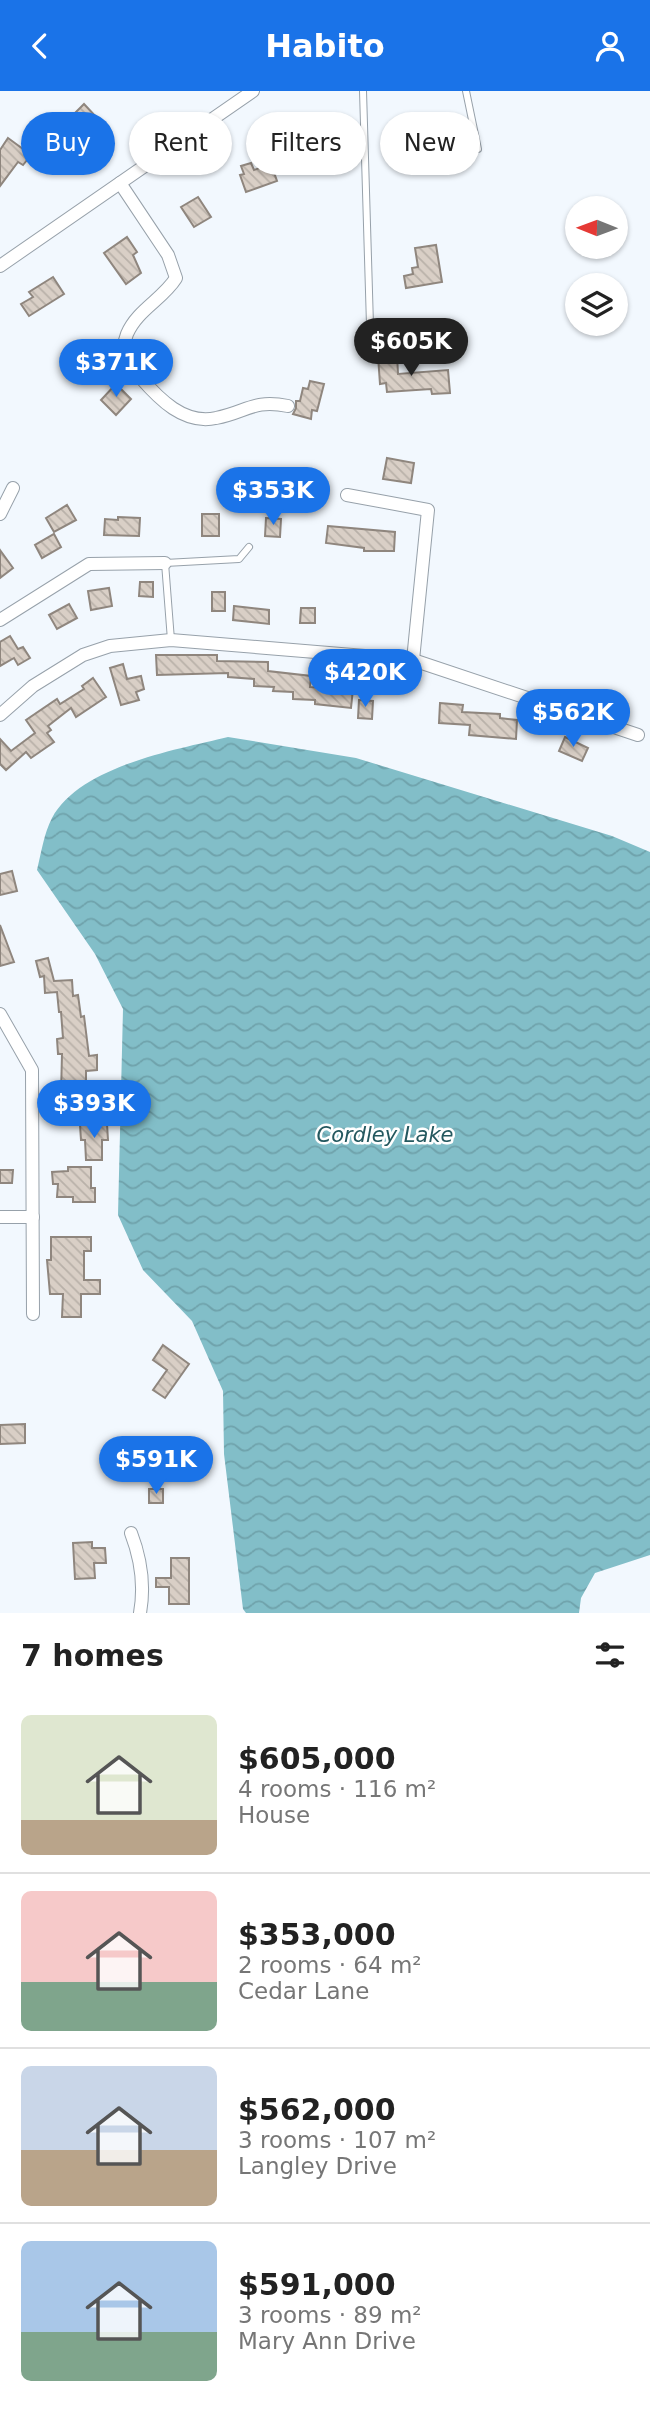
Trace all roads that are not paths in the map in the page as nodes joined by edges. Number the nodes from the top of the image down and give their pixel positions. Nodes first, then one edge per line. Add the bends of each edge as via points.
1 (253, 91) edge
2 (363, 91) edge
3 (466, 91) edge
4 (470, 112) edge
5 (120, 183) junction
6 (0, 266) edge
7 (370, 325) dead end
8 (288, 406) dead end
9 (13, 488) dead end
10 (347, 495) dead end
11 (0, 514) edge
12 (249, 547) dead end
13 (165, 563) junction
14 (0, 620) edge
15 (171, 640) junction
16 (413, 660) junction
17 (0, 715) edge
18 (638, 735) dead end
19 (0, 1014) edge
20 (0, 1217) edge
21 (33, 1217) junction
22 (33, 1314) dead end
23 (131, 1533) dead end
24 (139, 1613) edge

1 - 5 street
2 - 7 lane
3 - 4 lane
5 - 6 street
5 - 8 street via 168,255 176,278 131,326 124,345 129,365 157,397 192,418 216,418 259,404
9 - 11 street
10 - 16 street via 428,510
12 - 13 lane via 239,559
13 - 14 street via 89,563
13 - 15 lane
15 - 16 street
15 - 17 street via 110,646 83,655 33,686
16 - 18 street
19 - 21 street via 32,1070
20 - 21 street
21 - 22 street
23 - 24 street via 141,1559

